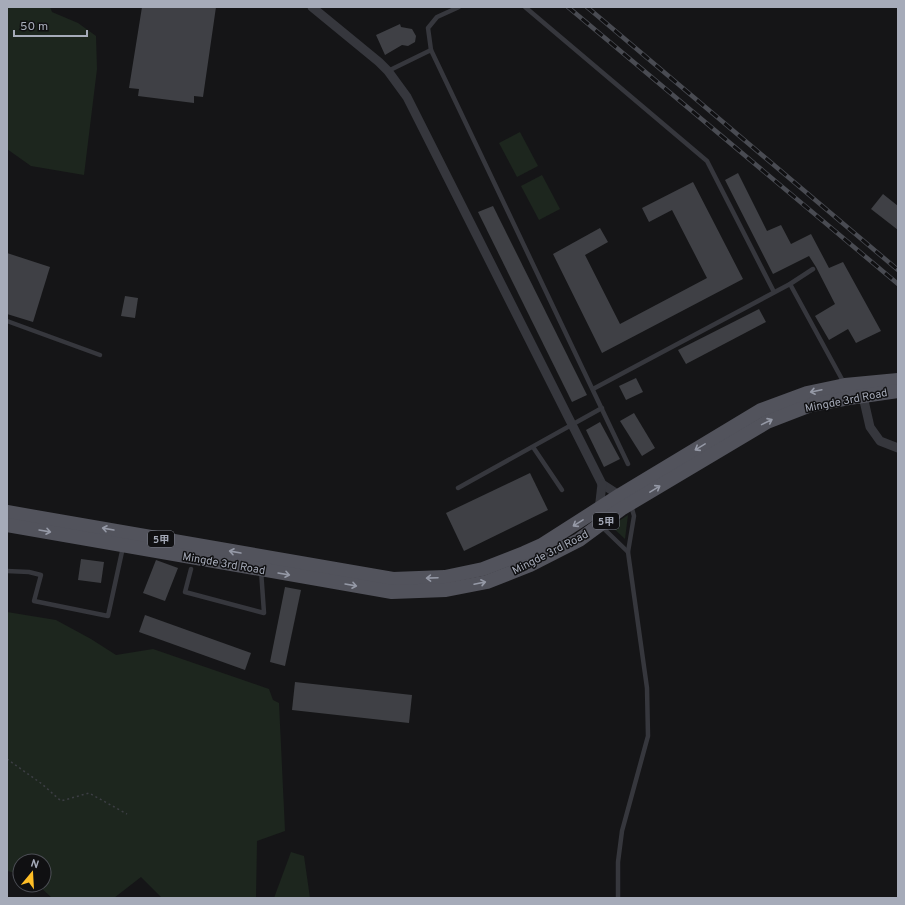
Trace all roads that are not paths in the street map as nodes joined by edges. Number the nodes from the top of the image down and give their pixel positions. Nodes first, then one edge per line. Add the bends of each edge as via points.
1 (312, 7) edge
2 (459, 7) edge
3 (525, 7) edge
4 (431, 50) junction
5 (388, 71) junction
6 (813, 269) dead end
7 (790, 284) junction
8 (774, 292) junction
9 (7, 321) edge
10 (100, 355) dead end
11 (898, 380) edge
12 (883, 387) junction
13 (593, 389) junction
14 (854, 390) junction
15 (898, 391) edge
16 (602, 408) junction
17 (572, 424) junction
18 (533, 447) junction
19 (898, 448) edge
20 (628, 464) dead end
21 (602, 484) junction
22 (458, 488) dead end
23 (562, 490) dead end
24 (625, 499) junction
25 (599, 510) junction
26 (7, 512) edge
27 (7, 525) edge
28 (600, 525) junction
29 (124, 545) junction
30 (628, 552) junction
31 (263, 564) junction
32 (191, 569) dead end
33 (7, 571) edge
34 (618, 898) edge

1 - 5 street
2 - 4 lane via 437,17 428,28
3 - 8 lane via 707,161
4 - 5 lane
4 - 13 lane
5 - 17 street via 407,97
6 - 7 lane
7 - 8 lane
7 - 14 lane
8 - 13 lane
9 - 10 lane
11 - 12 main road, Mingde 3rd Road / 5甲
12 - 14 main road, Mingde 3rd Road / 5甲
12 - 15 main road, Mingde 3rd Road / 5甲
13 - 16 lane
14 - 19 street via 870,427 880,441
14 - 24 main road, Mingde 3rd Road / 5甲 via 807,393 761,410
16 - 17 lane
16 - 20 lane
17 - 18 lane
17 - 21 street
18 - 22 lane
18 - 23 lane
21 - 24 street
21 - 25 street
24 - 25 main road, Mingde 3rd Road / 5甲
24 - 28 main road, Mingde 3rd Road / 5甲
24 - 30 lane via 634,516
25 - 28 street
25 -> 31 main road, Mingde 3rd Road / 5甲 via 542,545 524,553 483,569 445,578 393,579
31 -> 26 main road, Mingde 3rd Road / 5甲
27 -> 29 main road, Mingde 3rd Road / 5甲
28 - 30 lane
31 -> 28 main road, Mingde 3rd Road / 5甲 via 392,592 446,590 487,582 530,565 579,540
29 - 31 main road, Mingde 3rd Road / 5甲
29 - 33 lane via 108,616 34,602 41,575
30 - 34 lane via 647,688 648,736 622,831 618,862
31 - 32 lane via 264,613 185,592

